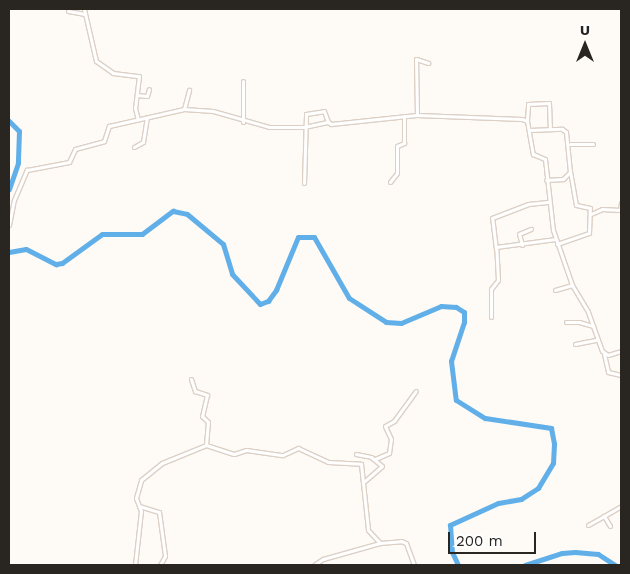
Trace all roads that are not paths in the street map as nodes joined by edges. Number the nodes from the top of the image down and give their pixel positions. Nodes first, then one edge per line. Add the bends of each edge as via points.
1 (84, 9) edge
2 (68, 11) dead end
3 (85, 14) junction
4 (428, 63) dead end
5 (243, 81) dead end
6 (149, 89) dead end
7 (189, 90) dead end
8 (137, 94) junction
9 (184, 109) junction
10 (417, 115) junction
11 (404, 116) junction
12 (146, 118) junction
13 (138, 120) junction
14 (527, 121) junction
15 (243, 122) junction
16 (328, 122) junction
17 (304, 127) junction
18 (550, 129) junction
19 (529, 130) junction
20 (570, 144) junction
21 (593, 144) dead end
22 (134, 147) dead end
23 (570, 172) junction
24 (546, 180) junction
25 (390, 182) dead end
26 (304, 183) dead end
27 (548, 202) junction
28 (621, 203) edge
29 (591, 214) junction
30 (9, 225) edge
31 (531, 229) dead end
32 (555, 239) junction
33 (522, 244) junction
34 (556, 244) junction
35 (496, 249) junction
36 (572, 285) junction
37 (555, 290) dead end
38 (491, 317) dead end
39 (566, 322) dead end
40 (593, 326) junction
41 (596, 340) junction
42 (575, 344) dead end
43 (621, 351) edge
44 (604, 353) junction
45 (621, 375) edge
46 (191, 379) dead end
47 (416, 391) dead end
48 (206, 445) junction
49 (356, 454) dead end
50 (375, 459) junction
51 (365, 481) junction
52 (138, 506) junction
53 (621, 506) edge
54 (604, 516) junction
55 (588, 526) dead end
56 (610, 526) dead end
57 (380, 542) junction
58 (135, 565) edge
59 (160, 565) edge
60 (314, 565) edge
61 (414, 565) edge

1 - 3 street
2 - 3 street
3 - 8 street via 96,62 113,73 138,75
4 - 10 street via 416,59
5 - 15 street
6 - 8 street via 148,96
7 - 9 street
8 - 13 street via 135,108
9 - 12 street
9 - 15 street via 213,111
10 - 11 street
10 - 14 street
11 - 16 street
11 - 25 street via 404,143 397,146 397,173
12 - 13 street
12 - 22 street via 144,142
13 - 30 street via 107,127 104,141 75,149 71,160 63,165 27,170 14,200
14 - 18 street via 528,104 549,103
14 - 19 street
15 - 17 street via 264,127
16 - 17 street
16 - 17 street via 324,111 308,112
17 - 26 street
18 - 19 street
18 - 20 street via 566,130
19 - 24 street via 534,155 545,159
20 - 21 street
20 - 23 street
23 - 24 street via 563,179
23 - 29 street via 576,205 590,208
24 - 27 street
27 - 32 street
27 - 35 street via 528,204 492,218
28 - 29 street via 620,210 602,209
29 - 34 street via 589,233
31 - 33 street via 519,234
32 - 33 street
32 - 34 street
33 - 35 street
34 - 36 street
35 - 38 street via 498,280 490,289
36 - 37 street
36 - 40 street
39 - 40 street
40 - 41 street
41 - 42 street
41 - 44 street
43 - 44 street
44 - 45 street via 608,372
46 - 48 street via 195,391 207,395 202,416 208,422
47 - 50 street via 394,421 384,426 391,439 389,453
48 - 51 street via 234,454 246,450 282,455 298,448 328,462 361,464
48 - 52 street via 147,474 137,490
49 - 50 street
50 - 51 street via 382,466
51 - 57 street via 368,530
52 - 58 street via 141,511
52 - 59 street via 159,512 165,556
53 - 54 street
54 - 55 street
54 - 56 street
57 - 60 street via 323,559
57 - 61 street via 406,543

